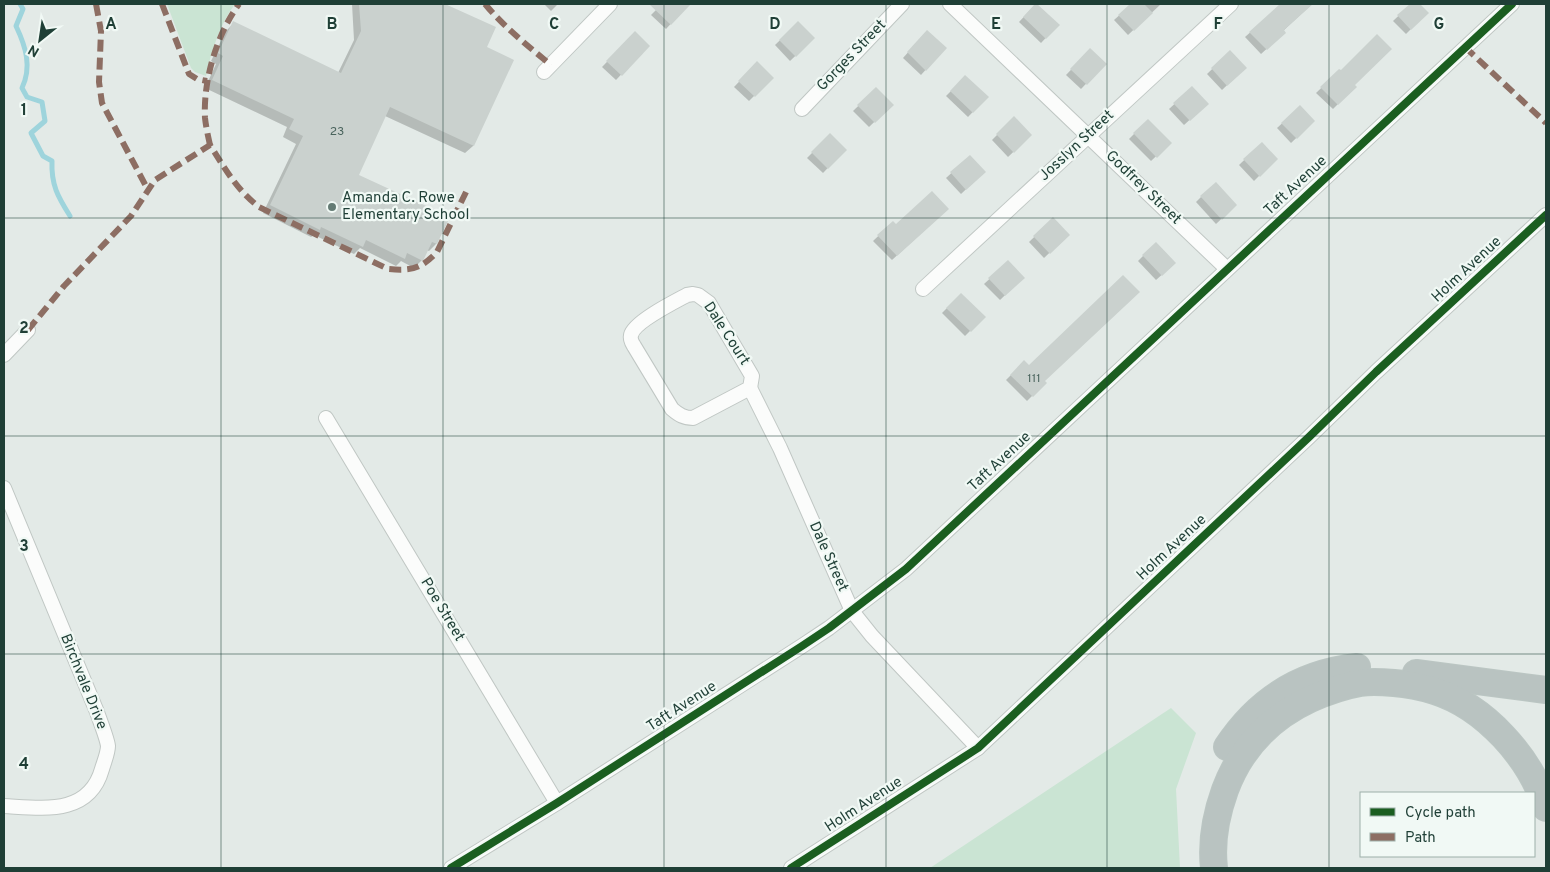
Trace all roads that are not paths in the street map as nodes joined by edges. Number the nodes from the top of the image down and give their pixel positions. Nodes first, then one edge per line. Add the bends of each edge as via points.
1 (610, 4) edge
2 (902, 4) edge
3 (950, 4) edge
4 (1231, 4) edge
5 (1512, 4) edge
6 (544, 72) dead end
7 (802, 109) dead end
8 (1088, 136) junction
9 (1546, 216) edge
10 (1227, 269) junction
11 (923, 289) dead end
12 (28, 330) dead end
13 (4, 355) edge
14 (750, 388) junction
15 (326, 418) dead end
16 (4, 488) edge
17 (852, 611) junction
18 (1546, 690) edge
19 (978, 748) junction
20 (557, 803) junction
21 (4, 806) edge
22 (1546, 808) edge
23 (451, 868) edge
24 (791, 868) edge
25 (1200, 868) edge
26 (1214, 868) edge

1 - 6 street
2 - 7 street, Gorges Street
3 - 8 street, Godfrey Street
4 - 8 street, Josslyn Street
5 - 10 street, Taft Avenue
8 - 10 street, Godfrey Street
8 - 11 street, Josslyn Street
9 - 19 street, Holm Avenue
10 - 17 street, Taft Avenue via 906,569
12 - 13 street
14 - 14 street, Dale Court via 693,418 682,417 672,409 634,346 631,334 640,323 687,295 698,295 708,303 750,371
14 - 17 street, Dale Street
15 - 20 street, Poe Street
16 - 21 street, Birchvale Drive via 97,712 108,746 98,781 86,796 54,807
17 - 19 street, Dale Street
17 - 20 street, Taft Avenue
18 - 25 highway via 1356,667 1317,675 1281,691 1238,730 1218,765 1201,820
19 - 24 street, Holm Avenue
20 - 23 street, Taft Avenue
22 - 26 highway via 1536,783 1514,749 1471,709 1436,691 1409,684 1362,682 1326,691 1291,708 1248,747 1221,800 1213,839

